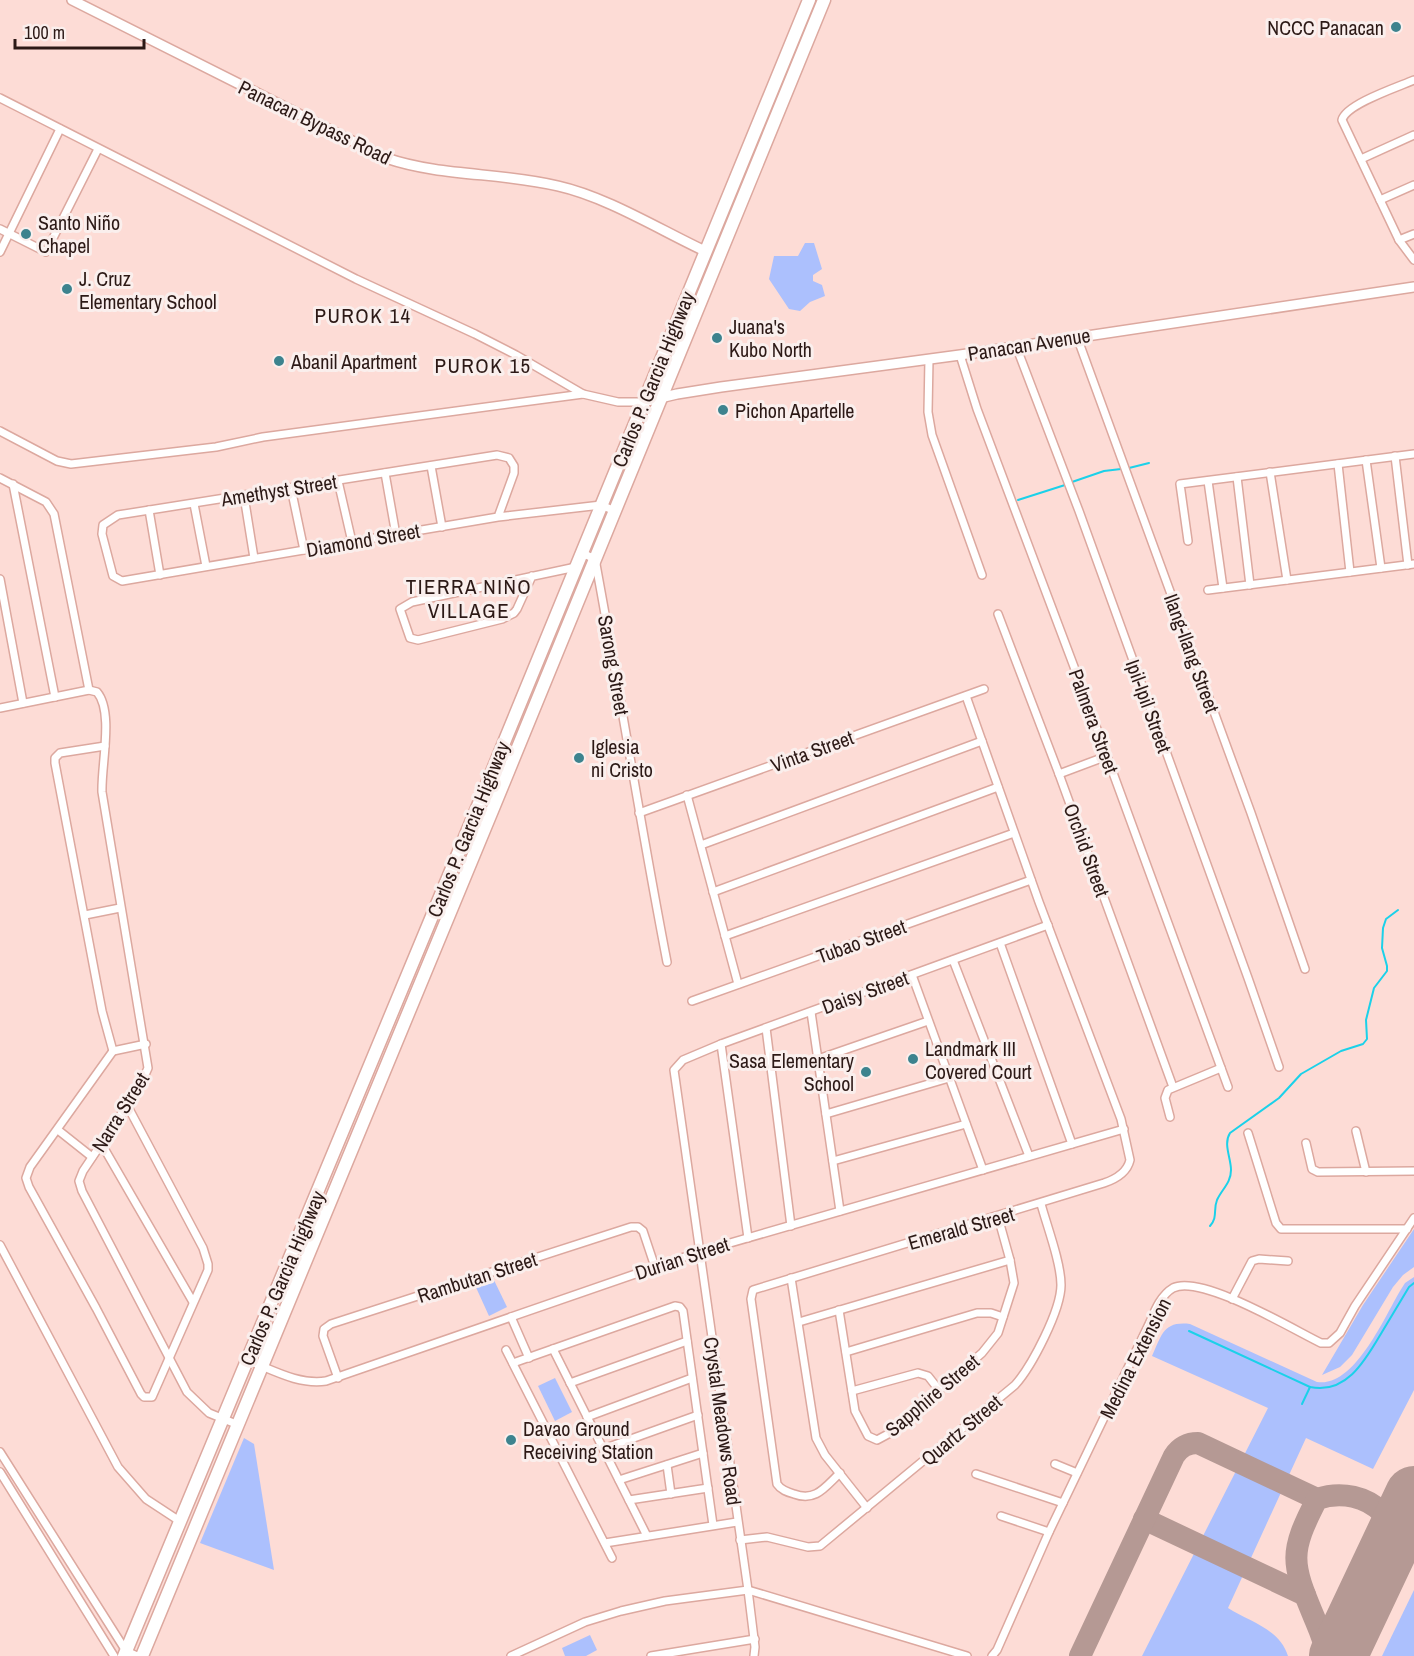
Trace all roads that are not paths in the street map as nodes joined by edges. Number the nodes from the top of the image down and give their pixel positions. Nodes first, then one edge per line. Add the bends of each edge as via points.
1 (72, 0) edge
2 (808, 0) edge
3 (824, 0) edge
4 (1414, 80) edge
5 (0, 98) edge
6 (60, 129) junction
7 (1414, 135) edge
8 (98, 149) junction
9 (1360, 159) junction
10 (734, 182) junction
11 (1414, 185) edge
12 (747, 188) junction
13 (1380, 200) junction
14 (0, 229) edge
15 (9, 233) junction
16 (1414, 234) edge
17 (1399, 240) junction
18 (705, 251) junction
19 (0, 252) edge
20 (1414, 260) edge
21 (1414, 287) edge
22 (676, 323) junction
23 (690, 328) junction
24 (1077, 337) junction
25 (1016, 346) junction
26 (960, 355) junction
27 (929, 359) junction
28 (583, 394) junction
29 (661, 397) junction
30 (644, 402) junction
31 (0, 431) edge
32 (1414, 454) edge
33 (1395, 456) junction
34 (1366, 460) junction
35 (1338, 464) junction
36 (431, 466) junction
37 (1270, 472) junction
38 (385, 473) junction
39 (1237, 477) junction
40 (0, 478) edge
41 (338, 481) junction
42 (1208, 481) junction
43 (13, 484) junction
44 (291, 488) junction
45 (244, 496) junction
46 (194, 504) junction
47 (601, 506) junction
48 (149, 510) junction
49 (615, 511) junction
50 (498, 517) junction
51 (442, 527) junction
52 (396, 535) junction
53 (1188, 541) dead end
54 (352, 542) junction
55 (304, 550) junction
56 (582, 553) junction
57 (254, 558) junction
58 (595, 559) junction
59 (1411, 564) edge
60 (206, 566) junction
61 (576, 567) junction
62 (1381, 568) junction
63 (1350, 572) junction
64 (160, 575) junction
65 (982, 575) dead end
66 (112, 576) joint
67 (532, 576) junction
68 (0, 579) edge
69 (1287, 580) junction
70 (1250, 585) junction
71 (1223, 588) junction
72 (1208, 590) dead end
73 (998, 614) dead end
74 (984, 689) dead end
75 (88, 690) junction
76 (966, 696) junction
77 (55, 697) junction
78 (23, 703) junction
79 (0, 708) edge
80 (982, 741) junction
81 (105, 746) junction
82 (1107, 756) junction
83 (1059, 774) junction
84 (998, 787) junction
85 (687, 795) junction
86 (639, 813) junction
87 (1014, 832) junction
88 (701, 844) junction
89 (1031, 880) junction
90 (713, 892) junction
91 (120, 908) junction
92 (85, 915) junction
93 (1047, 925) junction
94 (725, 936) junction
95 (1000, 943) junction
96 (953, 960) junction
97 (667, 962) dead end
98 (1305, 969) dead end
99 (912, 975) junction
100 (738, 984) junction
101 (692, 1001) dead end
102 (811, 1012) junction
103 (928, 1021) junction
104 (766, 1028) junction
105 (146, 1044) junction
106 (721, 1044) junction
107 (113, 1051) junction
108 (818, 1059) junction
109 (683, 1060) joint
110 (1279, 1067) dead end
111 (1221, 1068) junction
112 (949, 1078) junction
113 (1173, 1087) junction
114 (1228, 1087) dead end
115 (127, 1105) junction
116 (826, 1114) junction
117 (1170, 1117) dead end
118 (966, 1124) junction
119 (1124, 1129) junction
120 (58, 1130) junction
121 (1356, 1131) dead end
122 (1248, 1132) dead end
123 (101, 1143) junction
124 (1306, 1143) dead end
125 (1072, 1144) junction
126 (1029, 1156) junction
127 (92, 1157) junction
128 (833, 1161) junction
129 (982, 1170) junction
130 (1414, 1171) edge
131 (1366, 1172) junction
132 (1041, 1204) junction
133 (840, 1211) junction
134 (998, 1217) junction
135 (1414, 1218) edge
136 (791, 1226) junction
137 (1407, 1228) junction
138 (748, 1238) junction
139 (0, 1245) edge
140 (699, 1252) junction
141 (1010, 1260) junction
142 (1288, 1261) dead end
143 (655, 1267) junction
144 (791, 1278) junction
145 (1232, 1299) junction
146 (193, 1302) junction
147 (839, 1310) junction
148 (511, 1317) junction
149 (1003, 1317) junction
150 (799, 1322) junction
151 (687, 1341) junction
152 (553, 1349) junction
153 (506, 1350) dead end
154 (846, 1352) junction
155 (529, 1358) junction
156 (169, 1360) junction
157 (248, 1360) junction
158 (513, 1364) junction
159 (261, 1365) junction
160 (338, 1377) junction
161 (693, 1378) junction
162 (570, 1383) junction
163 (939, 1390) junction
164 (852, 1391) junction
165 (698, 1415) junction
166 (587, 1417) junction
167 (223, 1420) junction
168 (236, 1425) junction
169 (603, 1449) junction
170 (0, 1452) edge
171 (703, 1453) junction
172 (1055, 1464) dead end
173 (667, 1465) junction
174 (0, 1472) edge
175 (840, 1473) junction
176 (1077, 1473) junction
177 (976, 1474) dead end
178 (619, 1480) junction
179 (708, 1488) junction
180 (670, 1494) junction
181 (629, 1500) junction
182 (1064, 1503) junction
183 (867, 1508) junction
184 (1001, 1516) dead end
185 (180, 1522) junction
186 (737, 1522) junction
187 (713, 1526) junction
188 (1049, 1532) junction
189 (647, 1536) junction
190 (740, 1540) junction
191 (605, 1542) junction
192 (612, 1558) dead end
193 (165, 1560) junction
194 (178, 1566) junction
195 (748, 1590) junction
196 (100, 1611) junction
197 (91, 1618) junction
198 (755, 1639) junction
199 (703, 1648) junction
200 (129, 1655) edge
201 (512, 1656) edge
202 (651, 1656) edge
203 (699, 1656) edge
204 (754, 1656) edge
205 (967, 1656) edge
206 (992, 1656) edge

1 - 18 street, Panacan Bypass Road via 386,158 433,171 539,182 569,189
2 - 10 highway, Carlos P. Garcia Highway
3 - 12 highway, Carlos P. Garcia Highway
4 - 9 street via 1343,115
5 - 6 street
6 - 8 street
6 - 15 street
7 - 9 street
8 - 15 street via 46,252
8 - 28 street via 356,279 516,354
9 - 13 street
10 - 12 highway
10 - 18 highway, Carlos P. Garcia Highway
11 - 13 street
12 - 23 highway, Carlos P. Garcia Highway
13 - 17 street
14 - 15 street
15 - 19 street
16 - 17 street
17 - 20 street
18 - 22 highway, Carlos P. Garcia Highway
21 - 24 street, Panacan Avenue
22 - 23 highway
22 - 30 highway, Carlos P. Garcia Highway
23 - 29 highway, Carlos P. Garcia Highway
24 - 25 street, Panacan Avenue
24 - 98 street, Ilang-Ilang Street
25 - 26 street, Panacan Avenue
25 - 110 street, Ipil-Ipil Street
26 - 27 street, Panacan Avenue
26 - 82 street, Palmera Street
27 - 29 street, Panacan Avenue
27 - 65 street via 928,412 932,435
28 - 30 street via 618,402
28 - 31 street via 71,465
29 - 30 street, Panacan Avenue
29 - 49 highway, Carlos P. Garcia Highway
30 - 47 highway, Carlos P. Garcia Highway
32 - 33 street
33 - 34 street
33 - 59 street
34 - 35 street
34 - 62 street
35 - 37 street
35 - 63 street
36 - 38 street, Amethyst Street
36 - 50 street, Amethyst Street via 497,455 509,458 514,473
36 - 51 street
37 - 39 street
37 - 69 street
38 - 41 street, Amethyst Street
38 - 52 street
39 - 42 street
39 - 70 street
40 - 43 street
41 - 44 street, Amethyst Street
41 - 54 street
42 - 53 street via 1180,484
42 - 71 street
43 - 75 street via 46,502 54,514
43 - 77 street
44 - 45 street, Amethyst Street
44 - 55 street
45 - 46 street, Amethyst Street
45 - 57 street
46 - 48 street, Amethyst Street
46 - 60 street
47 - 49 street, Diamond Street
47 - 50 street, Diamond Street
47 - 56 highway, Carlos P. Garcia Highway
48 - 64 street
48 - 66 street, Amethyst Street via 118,515 103,525
49 - 58 highway, Carlos P. Garcia Highway
50 - 51 street, Diamond Street
51 - 52 street, Diamond Street
52 - 54 street, Diamond Street
54 - 55 street, Diamond Street
55 - 57 street, Diamond Street
56 - 58 street
56 - 61 highway, Carlos P. Garcia Highway
57 - 60 street, Diamond Street
58 - 86 street, Sarong Street
58 - 159 highway, Carlos P. Garcia Highway
59 - 62 street
60 - 64 street, Diamond Street
61 - 67 street
61 - 157 highway, Carlos P. Garcia Highway
62 - 63 street
63 - 69 street
64 - 66 street, Diamond Street via 122,581
67 - 67 street via 407,604 400,609 407,634 418,640 502,619 518,609
68 - 78 street
69 - 70 street
70 - 71 street
71 - 72 street
73 - 83 street, Orchid Street
74 - 76 street, Vinta Street
75 - 77 street
75 - 81 street, Narra Street via 101,697 106,717
76 - 80 street, Emerald Street
76 - 85 street, Vinta Street
77 - 78 street
78 - 79 street
80 - 84 street, Emerald Street
80 - 88 street
81 - 91 street, Narra Street via 102,792
81 - 92 street via 64,752 55,762
82 - 83 street
82 - 111 street, Palmera Street
83 - 113 street, Orchid Street
84 - 87 street, Emerald Street
84 - 90 street
85 - 86 street, Vinta Street
85 - 88 street
86 - 97 street, Sarong Street
87 - 89 street, Emerald Street
87 - 94 street
88 - 90 street
89 - 93 street, Emerald Street
89 - 100 street, Tubao Street
90 - 94 street
91 - 92 street
91 - 105 street, Narra Street
92 - 107 street
93 - 95 street, Daisy Street
93 - 119 street, Emerald Street
94 - 100 street
95 - 96 street, Daisy Street
95 - 125 street
96 - 99 street, Daisy Street
96 - 126 street
99 - 102 street, Daisy Street
99 - 103 street
100 - 101 street, Tubao Street
102 - 104 street, Daisy Street
102 - 108 street
103 - 108 street
103 - 112 street
104 - 106 street, Daisy Street
104 - 136 street
105 - 107 street
105 - 115 street, Narra Street via 146,1076
106 - 109 street, Daisy Street
106 - 138 street
107 - 120 street
108 - 116 street
109 - 140 street, Crystal Meadows Road via 674,1070
111 - 113 street
111 - 114 street, Palmera Street
112 - 116 street
112 - 118 street
113 - 117 street via 1165,1098
115 - 123 street, Narra Street
115 - 146 street via 206,1256 208,1270
116 - 128 street
118 - 128 street
118 - 129 street
119 - 125 street, Durian Street
119 - 132 street, Emerald Street via 1130,1160 1122,1173
120 - 127 street
120 - 156 street via 30,1167 28,1187 144,1397 152,1397
121 - 131 street
122 - 137 street via 1281,1229
123 - 127 street, Narra Street
123 - 146 street
124 - 131 street via 1315,1171
125 - 126 street, Durian Street
126 - 129 street, Durian Street
127 - 156 street, Narra Street via 80,1175 80,1186
128 - 133 street
129 - 133 street, Durian Street
130 - 131 street
132 - 134 street, Emerald Street
132 - 183 street, Quartz Street via 1060,1276 1060,1290 1026,1372
133 - 136 street, Durian Street
134 - 141 street, Sapphire Street
134 - 144 street, Emerald Street
135 - 137 street, Medina Extension
136 - 138 street, Durian Street
137 - 145 street, Medina Extension via 1340,1333 1329,1343 1321,1343
138 - 140 street, Durian Street
139 - 185 street via 118,1467 146,1499
140 - 143 street, Durian Street
140 - 186 street, Crystal Meadows Road
141 - 147 street
141 - 149 street, Sapphire Street via 1014,1284
142 - 145 street via 1252,1261
143 - 148 street, Durian Street
143 - 160 street, Rambutan Street via 643,1231 631,1227 331,1324 324,1329 323,1336
144 - 150 street
144 - 175 street, Emerald Street via 756,1289 751,1299 777,1484 783,1491 809,1497
145 - 176 street, Medina Extension via 1188,1285 1167,1292
146 - 156 street
147 - 150 street
147 - 154 street, Sapphire Street
148 - 155 street
148 - 160 street, Durian Street
149 - 154 street via 977,1313
149 - 163 street, Sapphire Street via 998,1333 982,1353
150 - 175 street via 816,1438
151 - 152 street via 683,1311 675,1306
151 - 161 street
151 - 162 street
152 - 155 street
152 - 162 street
153 - 158 street
154 - 164 street, Sapphire Street
155 - 158 street
156 - 167 street, Narra Street via 192,1399
157 - 159 street, Durian Street
157 - 167 highway, Carlos P. Garcia Highway
158 - 191 street
159 - 160 street, Durian Street via 306,1382
159 - 168 highway, Carlos P. Garcia Highway
161 - 165 street
161 - 166 street
162 - 166 street
163 - 164 street via 928,1376 918,1373
163 - 164 street, Sapphire Street via 878,1440 868,1436 862,1426
165 - 169 street
165 - 171 street
166 - 169 street
167 - 168 street, Narra Street
167 - 185 highway, Carlos P. Garcia Highway
168 - 194 highway, Carlos P. Garcia Highway
169 - 178 street
170 - 196 street
171 - 173 street
171 - 179 street
172 - 176 street
173 - 178 street
173 - 180 street
174 - 197 street
175 - 183 street
176 - 182 street, Medina Extension
177 - 182 street
178 - 181 street
179 - 180 street
179 - 187 street
180 - 181 street
181 - 189 street
182 - 188 street, Medina Extension
183 - 190 street, Quartz Street via 827,1542 815,1547 767,1537
184 - 188 street
185 - 193 highway, Carlos P. Garcia Highway
186 - 187 street
186 - 190 street, Crystal Meadows Road
187 - 189 street
188 - 206 street, Medina Extension
189 - 191 street
190 - 195 street, Crystal Meadows Road
191 - 192 street
193 - 194 highway
193 - 200 highway, Carlos P. Garcia Highway
194 - 200 highway, Carlos P. Garcia Highway
195 - 198 street, Crystal Meadows Road
195 - 201 street via 621,1611 585,1622
195 - 205 street
196 - 197 street
196 - 200 street
197 - 200 street
198 - 199 street
198 - 204 street, Crystal Meadows Road
199 - 202 street
199 - 203 street

